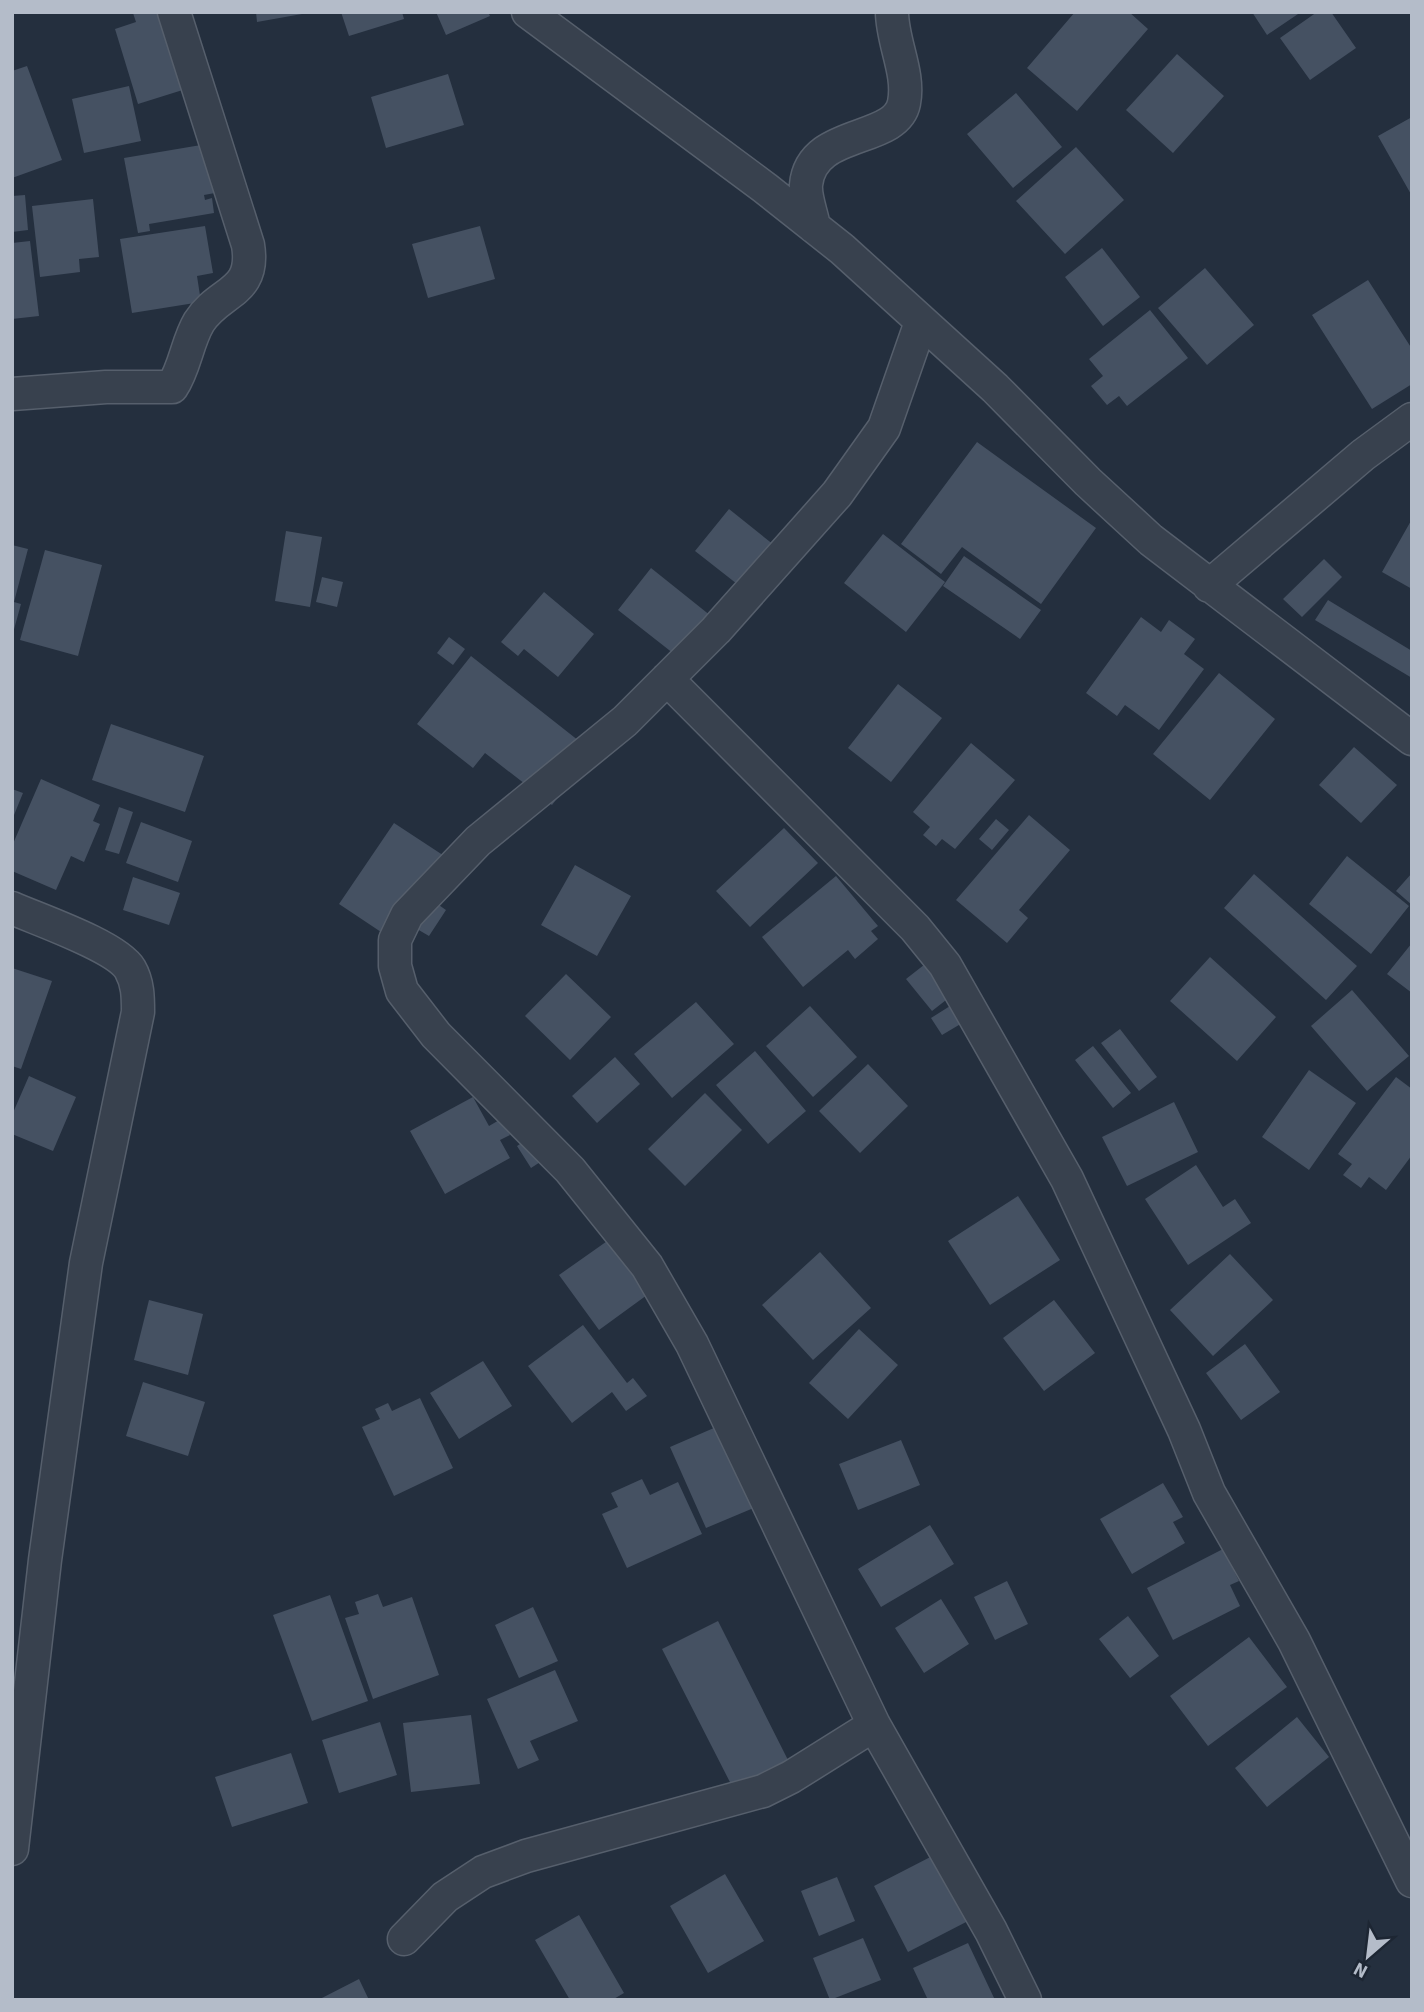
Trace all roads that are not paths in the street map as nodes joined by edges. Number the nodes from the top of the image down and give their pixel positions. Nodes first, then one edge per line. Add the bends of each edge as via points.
1 (174, 12) edge
2 (528, 12) edge
3 (892, 12) edge
4 (814, 227) junction
5 (921, 322) junction
6 (12, 394) edge
7 (1412, 419) edge
8 (1209, 586) junction
9 (667, 679) junction
10 (1412, 739) edge
11 (12, 908) edge
12 (874, 1725) junction
13 (12, 1849) edge
14 (1412, 1881) edge
15 (404, 1940) dead end
16 (1025, 2000) edge

1 - 6 street via 248,245 248,274 198,324 172,387
2 - 4 street
3 - 4 street via 905,86 904,106 893,121 835,145 816,159 806,187
4 - 5 street
5 - 8 street via 1151,540
5 - 9 street via 884,428 837,494
7 - 8 street
8 - 10 street
9 - 12 street via 625,721 478,841 407,915 395,940 395,966 402,990 436,1035 570,1170 647,1266 692,1344
9 - 14 street via 915,928 945,965 1067,1180 1209,1493 1294,1641
11 - 13 street via 103,948 128,967 137,986 138,1012 86,1263
12 - 15 street via 763,1791 483,1872 445,1897
12 - 16 street

